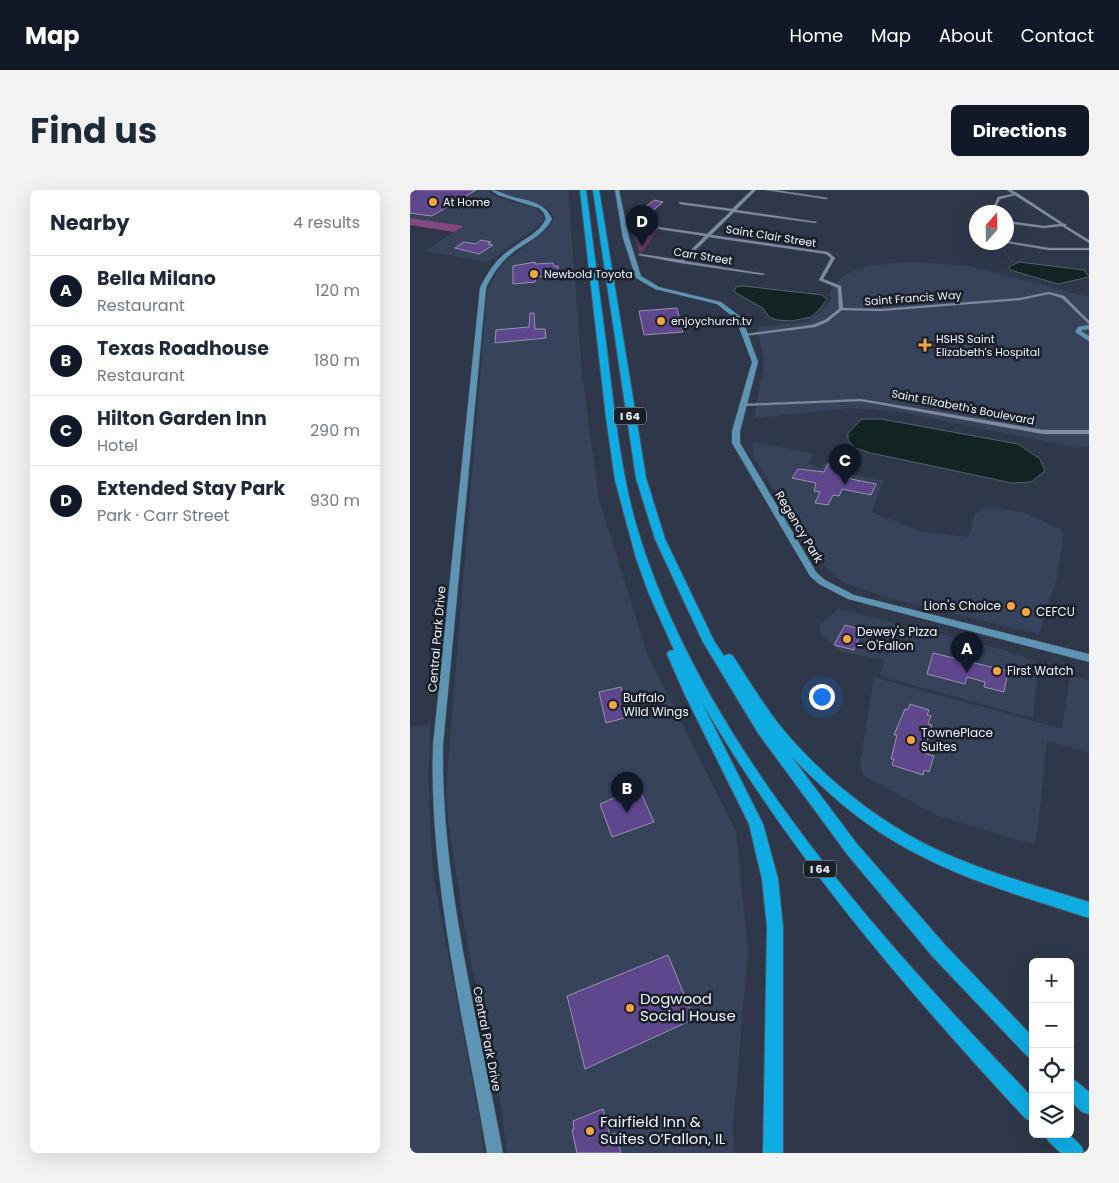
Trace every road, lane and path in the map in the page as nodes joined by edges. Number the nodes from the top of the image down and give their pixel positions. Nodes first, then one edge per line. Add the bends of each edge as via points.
1 (493, 190) edge
2 (583, 190) edge
3 (596, 190) edge
4 (617, 190) edge
5 (754, 190) edge
6 (768, 190) edge
7 (1009, 190) edge
8 (1016, 194) junction
9 (826, 198) dead end
10 (680, 202) dead end
11 (996, 205) edge
12 (733, 210) junction
13 (815, 222) dead end
14 (1014, 223) edge
15 (1065, 225) junction
16 (659, 228) dead end
17 (708, 235) junction
18 (1089, 242) edge
19 (1014, 244) edge
20 (1089, 248) edge
21 (640, 255) dead end
22 (681, 262) junction
23 (763, 274) dead end
24 (841, 309) junction
25 (1081, 315) junction
26 (1089, 322) edge
27 (1086, 327) edge
28 (746, 334) junction
29 (1088, 339) edge
30 (743, 405) junction
31 (1089, 432) edge
32 (654, 595) junction
33 (704, 630) junction
34 (1089, 658) edge
35 (1089, 910) edge
36 (1031, 1048) edge
37 (1074, 1092) edge
38 (1089, 1105) edge
39 (1029, 1108) edge
40 (1059, 1138) edge
41 (495, 1153) edge
42 (773, 1153) edge
43 (1074, 1153) edge

1 - 41 street, Central Park Drive via 502,196 539,207 547,212 549,219 541,230 502,259 483,288 438,745 437,802 449,905
2 - 32 highway, I 64 via 616,460 630,522
3 - 33 highway, I 64 via 641,478 660,540
4 - 28 street, Regency Park via 626,238 638,277 656,288 707,299 728,308 739,318
5 - 12 street
6 - 9 street
7 - 8 street
8 - 11 street via 999,198
8 - 15 street
10 - 12 street
12 - 13 street
12 - 17 street
14 - 15 street via 1044,227
15 - 18 street
16 - 17 street, Saint Clair Street
17 - 22 street
17 - 24 street, Saint Clair Street via 827,253 833,258 821,280 840,286
19 - 20 street via 1049,249
21 - 22 street, Carr Street
22 - 23 street, Carr Street
24 - 25 street, Saint Francis Way via 889,309 1020,299 1050,293 1063,297
24 - 28 street via 826,321 808,328
25 - 26 street, Saint Francis Way
25 - 27 street
27 - 29 street via 1078,332
28 - 30 street, Regency Park via 755,362
30 - 31 street, Saint Elizabeth's Boulevard via 782,408 861,400 1043,432
30 - 34 street, Regency Park via 736,435 739,450 806,565 822,582 868,602
32 - 39 highway, I 64 via 716,716 810,856 901,968
32 - 42 highway via 655,611 691,695 740,789 765,850 775,928
33 - 35 highway via 718,642 779,733 838,794 920,848 1010,885
33 - 36 highway, I 64 via 763,729 852,849 932,944
37 - 38 highway
40 - 43 highway

